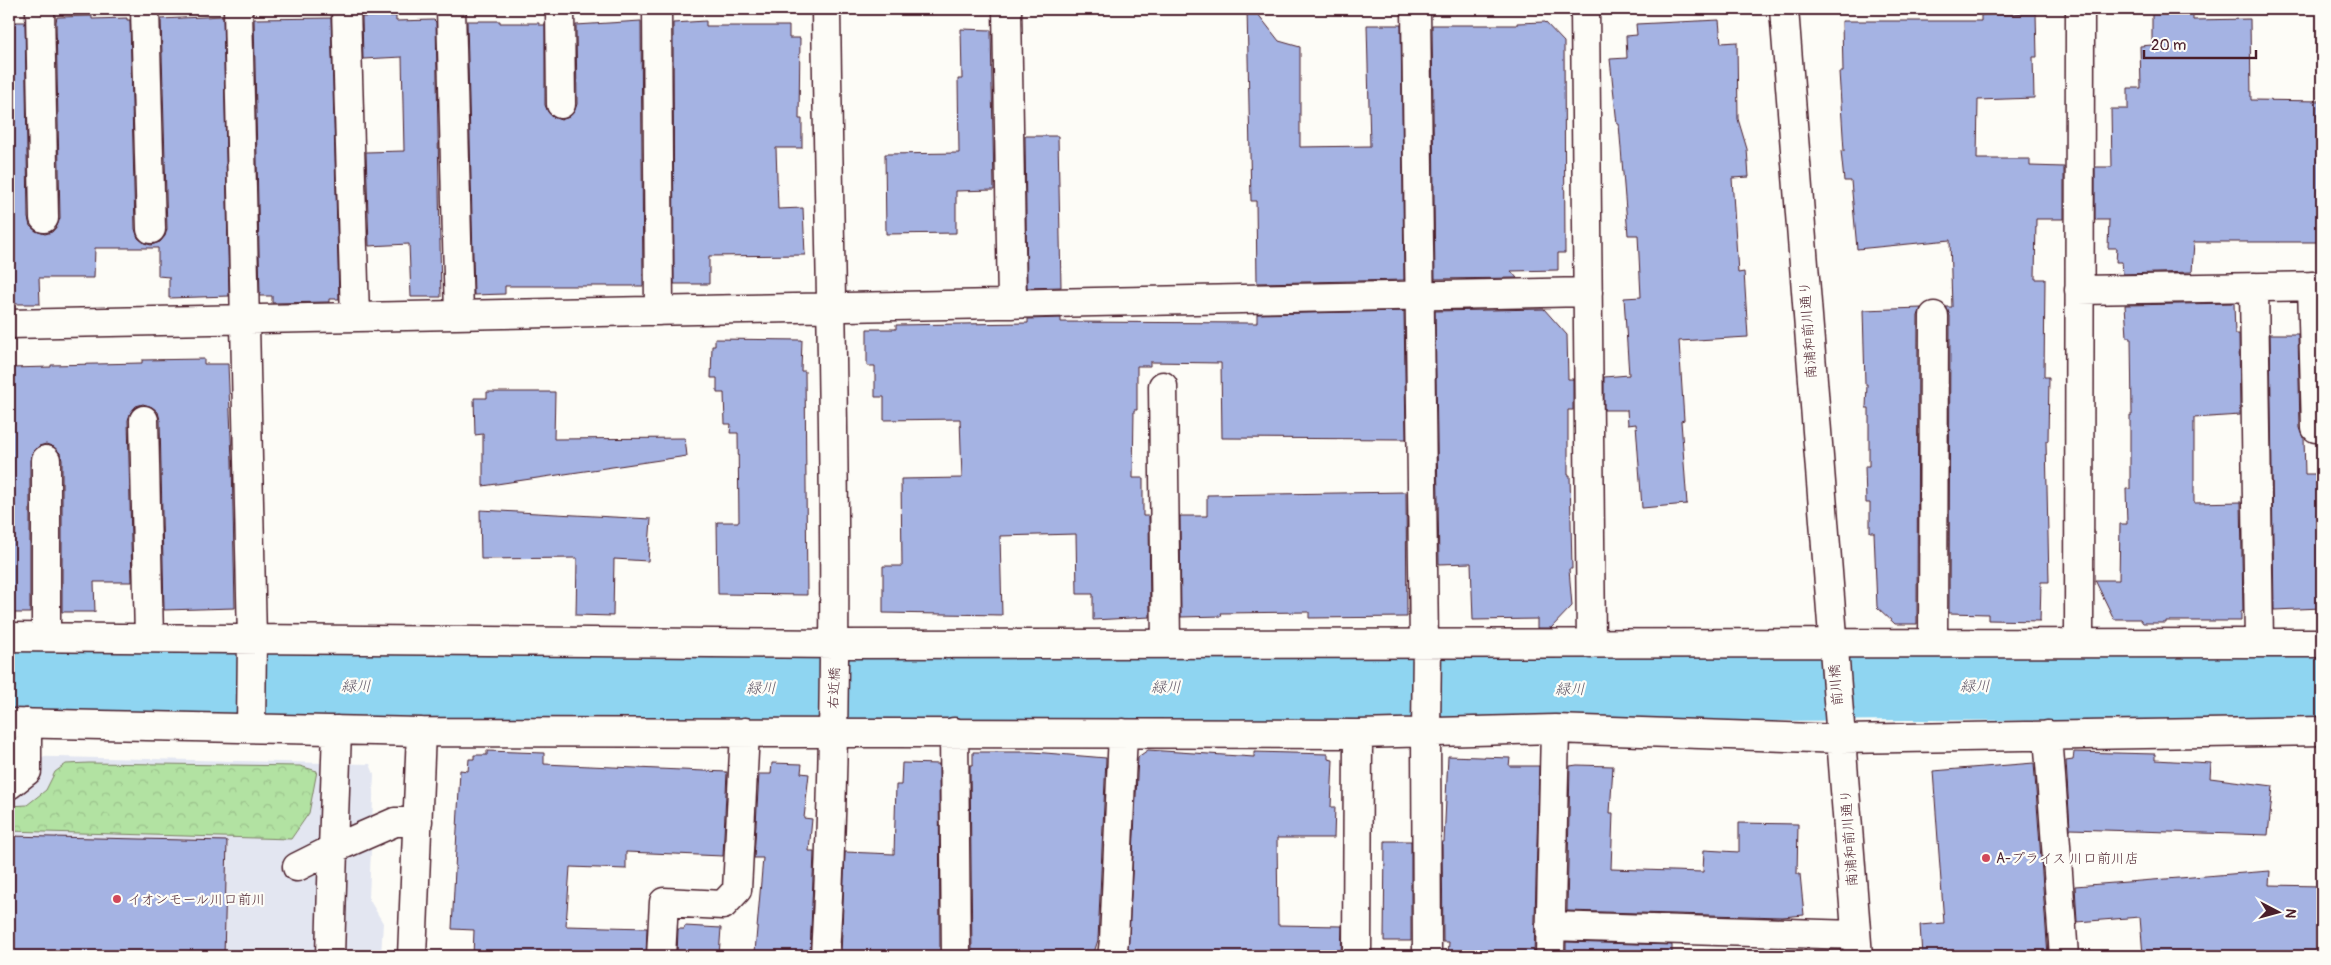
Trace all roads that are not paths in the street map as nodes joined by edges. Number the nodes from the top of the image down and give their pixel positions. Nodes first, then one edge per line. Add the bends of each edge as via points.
1 (40, 9) edge
2 (145, 9) edge
3 (238, 9) edge
4 (346, 9) edge
5 (451, 9) edge
6 (560, 9) edge
7 (657, 9) edge
8 (826, 9) edge
9 (1007, 9) edge
10 (1416, 9) edge
11 (1585, 9) edge
12 (1784, 9) edge
13 (2080, 9) edge
14 (561, 104) dead end
15 (44, 218) dead end
16 (150, 229) dead end
17 (2317, 286) edge
18 (2254, 288) junction
19 (2079, 290) junction
20 (1588, 292) junction
21 (1419, 295) junction
22 (1012, 304) junction
23 (832, 307) junction
24 (659, 311) junction
25 (459, 315) junction
26 (1934, 316) dead end
27 (355, 317) junction
28 (245, 319) junction
29 (9, 324) edge
30 (1163, 386) dead end
31 (144, 420) dead end
32 (2316, 428) dead end
33 (46, 460) dead end
34 (9, 637) edge
35 (46, 638) junction
36 (149, 638) junction
37 (252, 639) junction
38 (2079, 642) junction
39 (1933, 643) junction
40 (2259, 643) junction
41 (2322, 643) edge
42 (1166, 644) junction
43 (1425, 644) junction
44 (1591, 644) junction
45 (835, 646) junction
46 (1832, 648) junction
47 (18, 723) edge
48 (251, 728) junction
49 (1556, 728) junction
50 (1840, 729) junction
51 (337, 730) junction
52 (833, 730) junction
53 (2322, 731) edge
54 (422, 732) junction
55 (745, 732) junction
56 (954, 732) junction
57 (1426, 732) junction
58 (1123, 733) junction
59 (1358, 734) junction
60 (2048, 735) junction
61 (9, 785) edge
62 (418, 821) junction
63 (332, 849) junction
64 (297, 866) dead end
65 (1550, 926) junction
66 (1857, 946) edge
67 (330, 956) edge
68 (412, 956) edge
69 (661, 956) edge
70 (825, 956) edge
71 (956, 956) edge
72 (1112, 956) edge
73 (1357, 956) edge
74 (1427, 956) edge
75 (1550, 956) edge
76 (2064, 956) edge

1 - 15 street
2 - 16 street
3 - 28 street
4 - 27 street
5 - 25 street
6 - 14 street
7 - 24 street
8 - 23 street, 右近橋
9 - 22 street
10 - 21 street
11 - 20 street
12 - 46 street, 南浦和前川通り
13 - 19 street
17 - 18 street
17 - 32 street
18 - 19 street
18 - 40 street
19 - 38 street
20 - 21 street
20 - 44 street
21 - 22 street
21 - 43 street
22 - 23 street
23 - 24 street
23 - 45 street, 右近橋
24 - 25 street
25 - 27 street
26 - 39 street
27 - 28 street
28 - 29 street
28 - 37 street
30 - 42 street
31 - 36 street
33 - 35 street
34 - 35 street
35 - 36 street
36 - 37 street
37 - 45 street
37 - 48 street
38 - 39 street
38 - 40 street
39 - 46 street
40 - 41 street
42 - 43 street
42 - 45 street
43 - 44 street
43 - 57 street
44 - 46 street
45 - 52 street, 右近橋
46 - 50 street, 前川橋
47 - 48 street
47 - 61 street via 27,771
48 - 51 street
49 - 50 street
49 - 57 street
49 - 65 street
50 - 60 street
50 - 66 street, 南浦和前川通り
51 - 54 street
51 - 63 street
52 - 55 street
52 - 56 street
52 - 70 street, 右近橋
53 - 60 street
54 - 55 street
54 - 62 street
55 - 69 street via 738,890 723,905 664,902
56 - 58 street
56 - 71 street
57 - 59 street
57 - 74 street
58 - 59 street
58 - 72 street
59 - 73 street
60 - 76 street
62 - 63 street via 395,822
62 - 68 street
63 - 64 street
63 - 67 street
65 - 66 street
65 - 75 street

